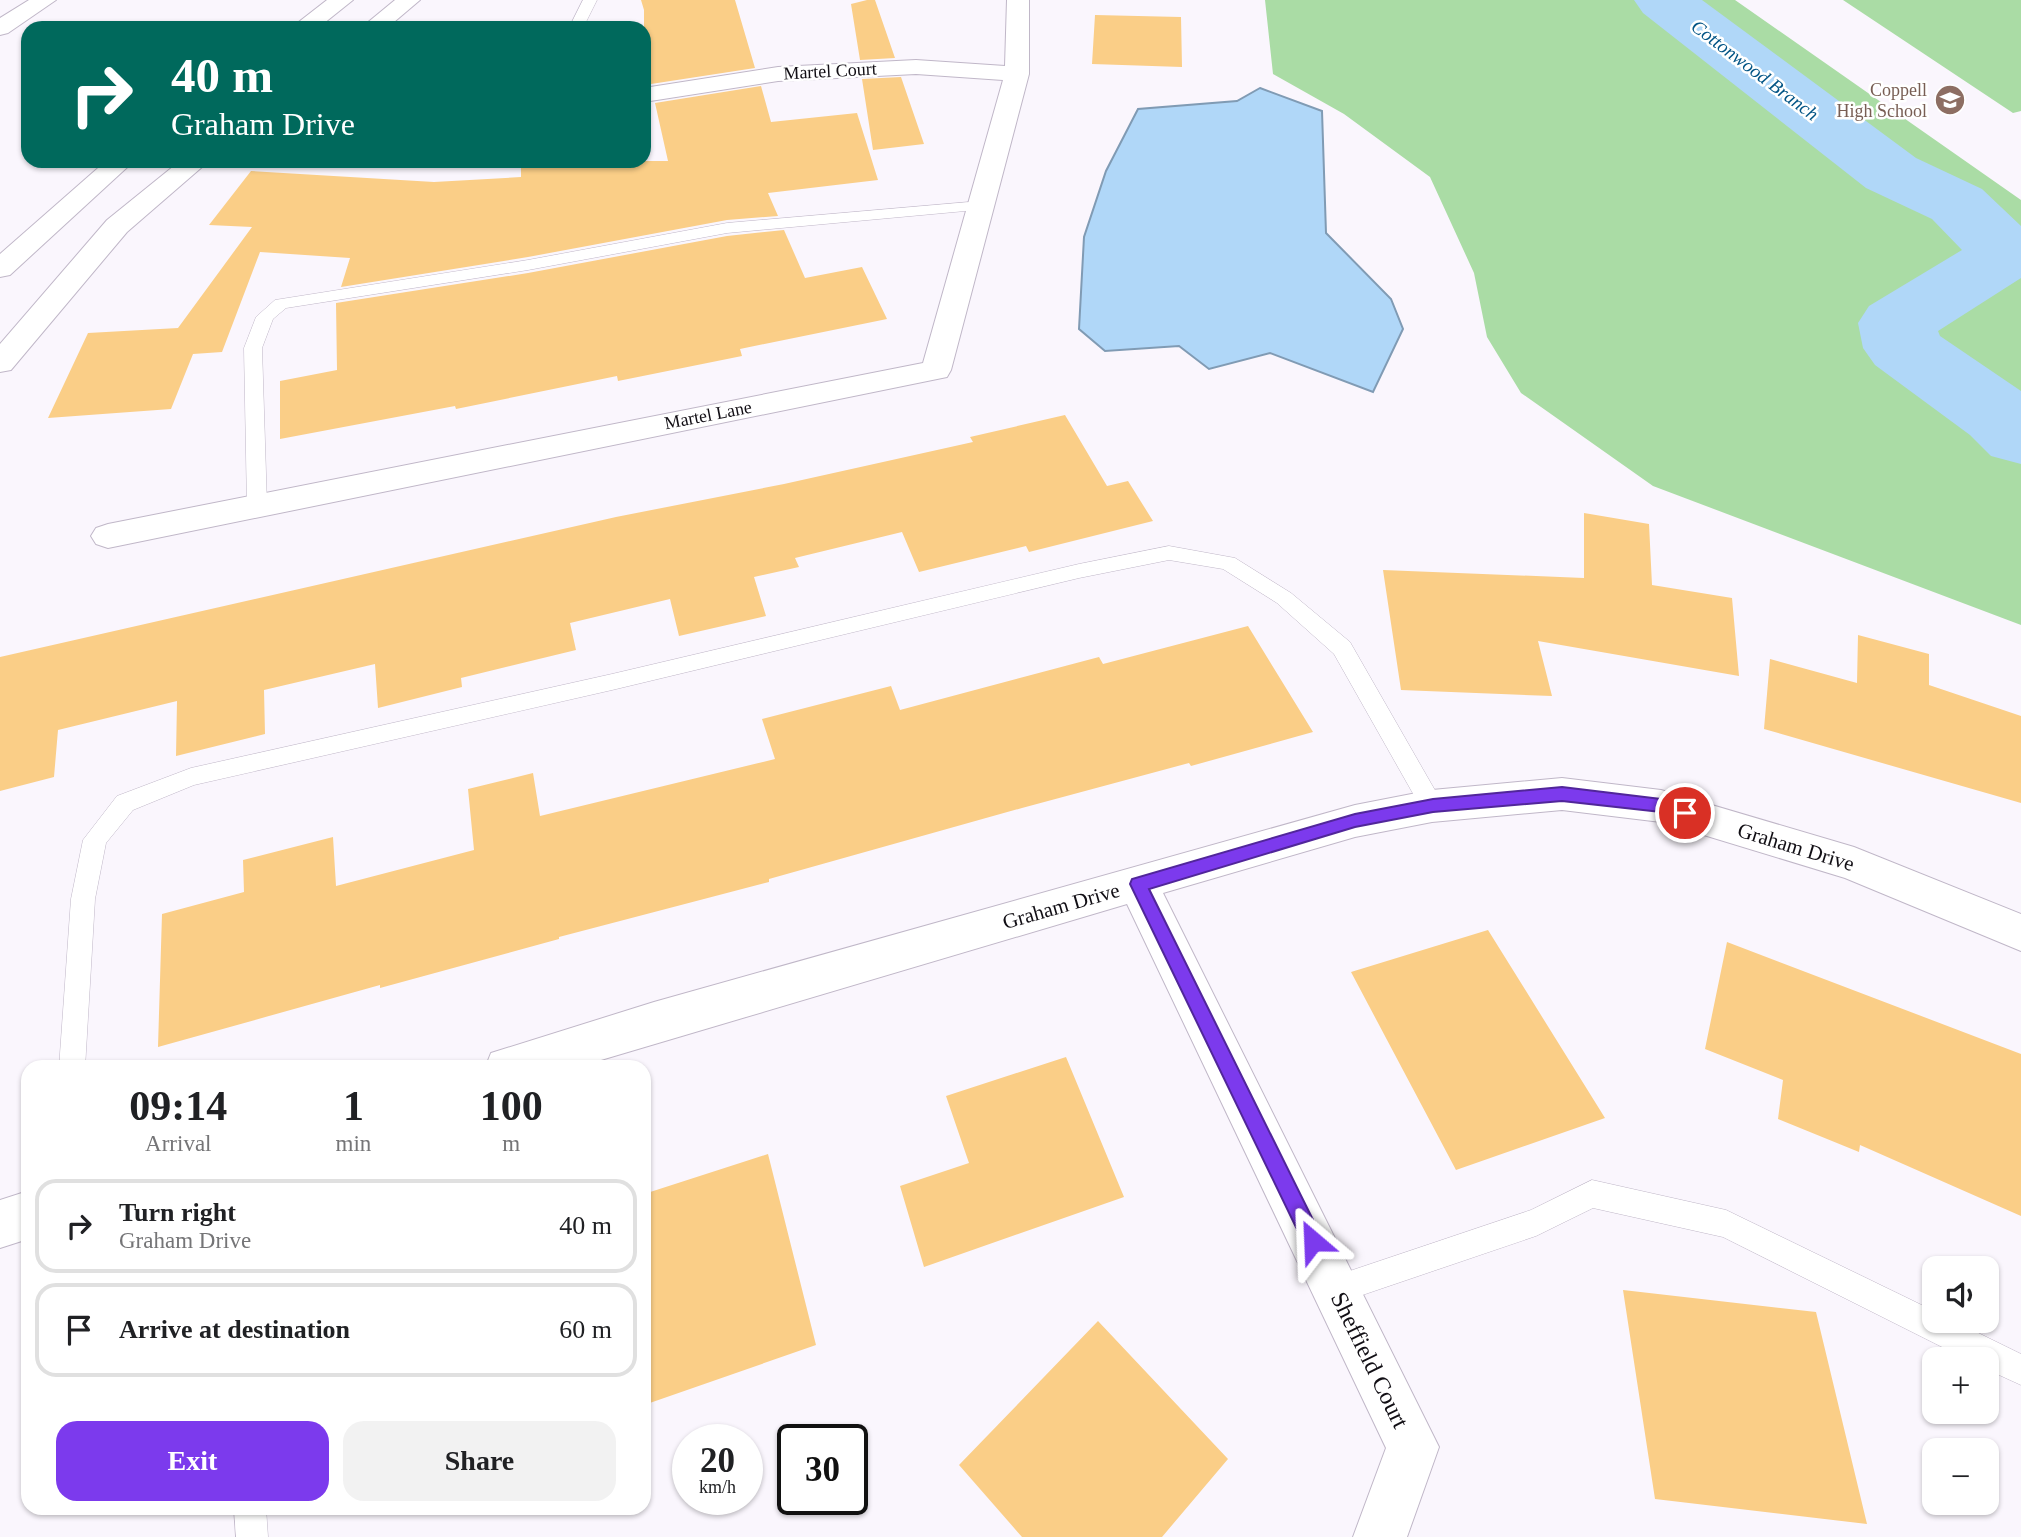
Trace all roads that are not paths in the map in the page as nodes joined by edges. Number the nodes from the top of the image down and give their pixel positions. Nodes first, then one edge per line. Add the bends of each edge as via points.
1 (46, 0) edge
2 (342, 0) edge
3 (409, 0) edge
4 (590, 0) edge
5 (1018, 0) edge
6 (313, 21) edge
7 (382, 21) edge
8 (580, 21) edge
9 (0, 28) edge
10 (1017, 74) junction
11 (651, 94) edge
12 (113, 168) edge
13 (187, 168) edge
14 (981, 206) junction
15 (0, 269) edge
16 (0, 363) edge
17 (257, 506) junction
18 (108, 536) dead end
19 (1433, 806) junction
20 (1138, 884) junction
21 (2021, 933) edge
22 (73, 1060) edge
23 (533, 1060) edge
24 (21, 1217) edge
25 (0, 1224) edge
26 (1336, 1289) junction
27 (2021, 1370) edge
28 (250, 1515) edge
29 (252, 1537) edge
30 (1380, 1537) edge

1 - 9 street
2 - 6 street
3 - 7 street
4 - 8 lane
5 - 10 street, Martel Lane
10 - 11 street, Martel Court via 916,67 806,72
10 - 14 street, Martel Lane
12 - 15 street
13 - 16 street via 117,226
14 - 17 street, Martel Lane via 936,370
14 - 17 lane via 727,228 281,304 265,317 253,348
17 - 18 street, Martel Lane
19 - 20 street, Graham Drive via 1355,821
19 - 21 street, Graham Drive via 1562,794 1661,806 1854,864
19 - 22 lane via 1342,648 1284,598 1228,564 1170,553 191,777 125,803 95,840 83,899
20 - 23 street, Graham Drive
20 - 26 street, Sheffield Court
24 - 25 street
26 - 27 lane via 1536,1222 1592,1194 1726,1224
26 - 30 street, Sheffield Court via 1413,1447
28 - 29 lane

